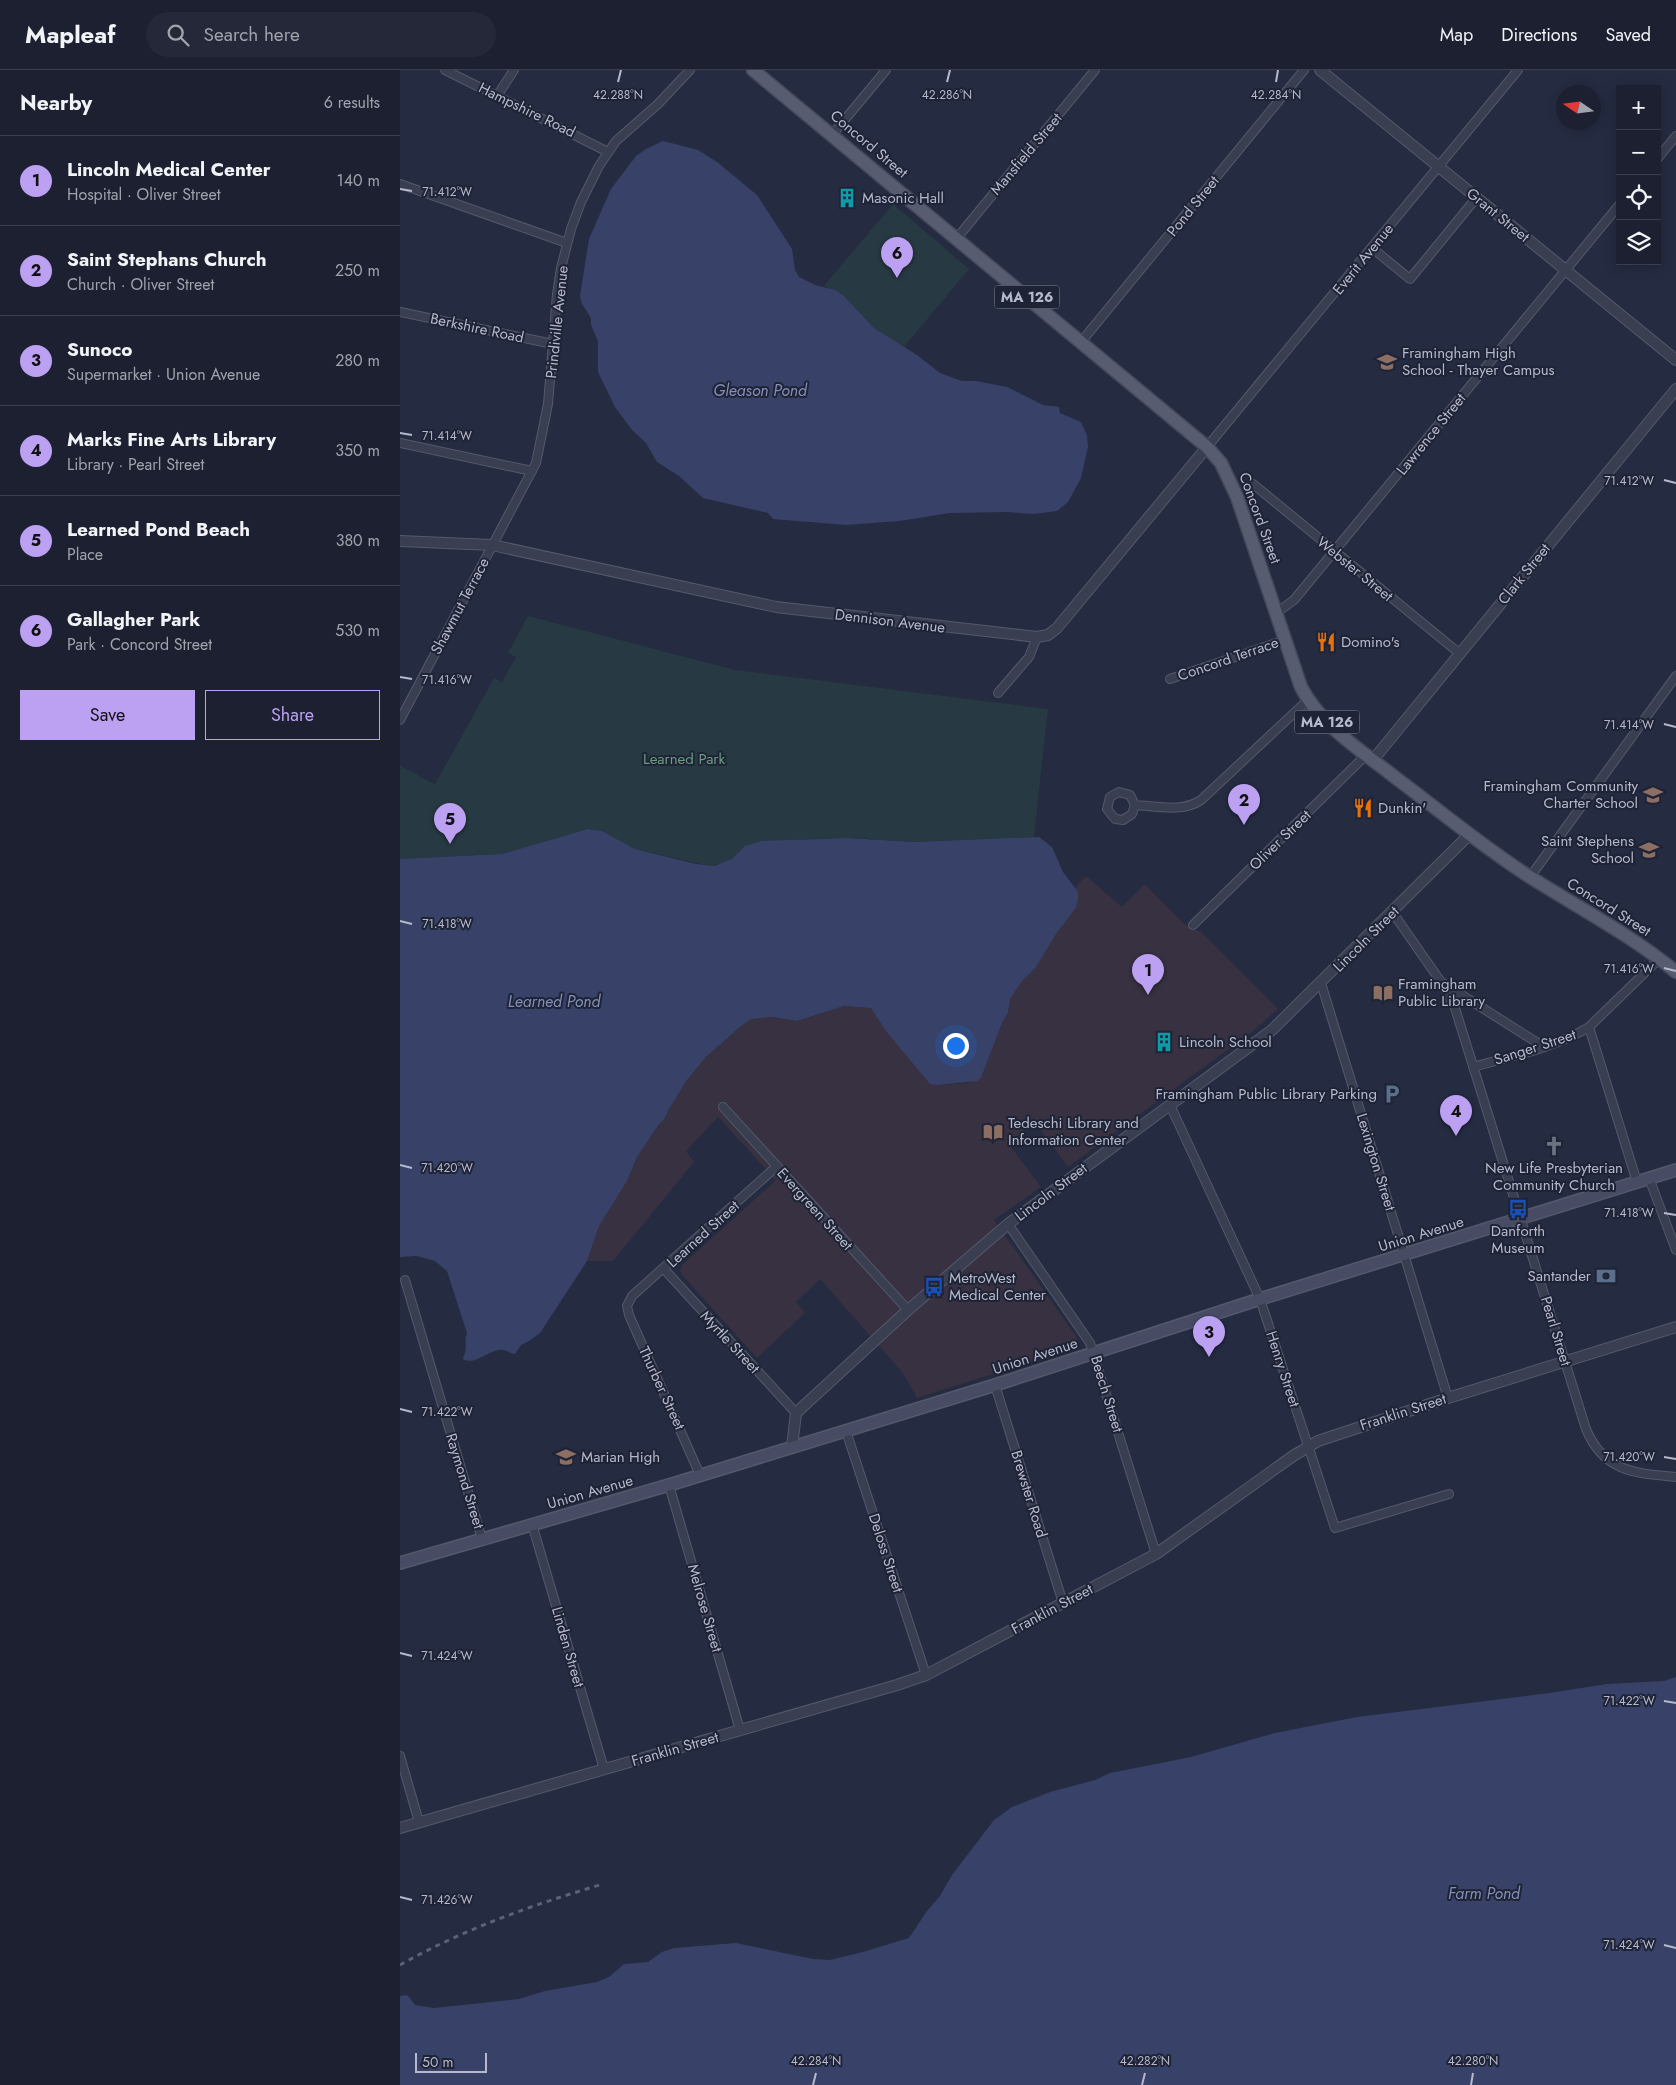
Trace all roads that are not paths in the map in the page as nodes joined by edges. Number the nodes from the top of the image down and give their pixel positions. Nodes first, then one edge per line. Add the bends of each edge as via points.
1 (445, 70) edge
2 (514, 70) edge
3 (690, 70) edge
4 (753, 70) edge
5 (886, 70) edge
6 (1095, 70) edge
7 (1304, 70) edge
8 (1320, 70) edge
9 (1518, 70) edge
10 (497, 96) junction
11 (832, 135) junction
12 (1676, 136) edge
13 (608, 152) junction
14 (1661, 154) edge
15 (1438, 166) junction
16 (400, 184) edge
17 (1478, 198) junction
18 (1616, 209) edge
19 (956, 238) junction
20 (567, 243) junction
21 (1372, 248) junction
22 (1566, 270) junction
23 (400, 312) edge
24 (1081, 342) junction
25 (553, 344) junction
26 (1676, 360) edge
27 (1676, 390) edge
28 (400, 443) edge
29 (1207, 447) junction
30 (532, 471) junction
31 (1253, 484) dead end
32 (400, 541) edge
33 (492, 545) junction
34 (1334, 552) junction
35 (1276, 613) junction
36 (1037, 638) junction
37 (1285, 640) junction
38 (1459, 653) junction
39 (1676, 676) edge
40 (1170, 679) dead end
41 (998, 693) dead end
42 (1308, 700) junction
43 (403, 708) edge
44 (400, 720) edge
45 (1369, 757) junction
46 (1135, 805) dead end
47 (1470, 834) junction
48 (1530, 877) junction
49 (1393, 913) junction
50 (1193, 925) dead end
51 (1659, 959) junction
52 (1676, 972) edge
53 (1441, 982) junction
54 (1321, 983) junction
55 (1589, 1027) junction
56 (1544, 1047) junction
57 (1473, 1067) junction
58 (1170, 1106) junction
59 (723, 1107) dead end
60 (776, 1166) junction
61 (1676, 1170) edge
62 (1649, 1178) junction
63 (1637, 1182) junction
64 (1521, 1219) junction
65 (1008, 1224) junction
66 (1676, 1250) edge
67 (1404, 1255) junction
68 (664, 1269) junction
69 (405, 1280) dead end
70 (1260, 1299) junction
71 (629, 1300) joint
72 (908, 1310) junction
73 (1676, 1327) edge
74 (1094, 1353) junction
75 (1566, 1362) junction
76 (995, 1385) junction
77 (1448, 1398) junction
78 (796, 1413) junction
79 (846, 1431) junction
80 (792, 1447) junction
81 (1308, 1447) junction
82 (700, 1475) junction
83 (1676, 1477) edge
84 (669, 1485) junction
85 (1449, 1494) dead end
86 (532, 1524) junction
87 (482, 1539) junction
88 (1156, 1554) junction
89 (400, 1563) edge
90 (1063, 1603) junction
91 (926, 1676) junction
92 (740, 1730) junction
93 (400, 1756) edge
94 (604, 1769) junction
95 (419, 1822) junction
96 (400, 1828) edge

1 - 10 street, Hampshire Road
2 - 10 street
3 - 13 street, Prindiville Avenue
4 - 11 main road, Concord Street / MA 126
5 - 11 street
6 - 19 street, Mansfield Street
7 - 24 street, Pond Street
8 - 15 street, Grant Street
9 - 15 street, Everit Avenue
10 - 13 street, Hampshire Road
11 - 19 main road, Concord Street / MA 126
12 - 14 street
13 - 20 street, Prindiville Avenue via 581,202
15 - 17 street, Grant Street
15 - 21 street, Everit Avenue
16 - 20 street
17 - 21 street via 1410,279
17 - 22 street, Grant Street
18 - 22 street, Lawrence Street
19 - 24 main road, Concord Street / MA 126
20 - 25 street, Prindiville Avenue via 557,294
21 - 29 street, Everit Avenue
22 - 26 street, Grant Street
22 - 34 street, Lawrence Street
23 - 25 street, Berkshire Road
24 - 29 main road, Concord Street / MA 126
25 - 30 street, Prindiville Avenue via 548,404 539,453
27 - 38 street, Clark Street
28 - 30 street
29 - 35 main road, Concord Street / MA 126 via 1221,463 1237,497
29 - 36 street via 1057,628
30 - 33 street, Prindiville Avenue
31 - 34 street, Webster Street
32 - 33 street, Dennison Avenue
33 - 36 street, Dennison Avenue via 776,607
33 - 43 street, Shawmut Terrace
34 - 35 street, Lawrence Street via 1294,600
34 - 38 street, Webster Street
35 - 37 main road, Concord Street / MA 126
36 - 41 street via 1029,657
37 - 40 street, Concord Terrace
37 - 42 main road, Concord Street / MA 126
38 - 45 street, Clark Street
39 - 48 street
42 - 45 main road, Concord Street / MA 126 via 1335,730
42 - 46 street via 1192,806
43 - 44 street, Shawmut Terrace
45 - 47 main road, Concord Street / MA 126
45 - 50 street, Oliver Street
47 - 48 main road, Concord Street / MA 126
47 - 49 street, Lincoln Street
48 - 51 main road, Concord Street / MA 126 via 1623,933
49 - 53 street, Pearl Street
49 - 54 street, Lincoln Street
51 - 52 main road, Concord Street / MA 126
51 - 55 street, Sanger Street
53 - 56 street
53 - 57 street, Pearl Street via 1455,1008
54 - 58 street, Lincoln Street via 1258,1042
54 - 67 street, Lexington Street
55 - 56 street, Sanger Street
55 - 63 street
56 - 57 street, Sanger Street
57 - 64 street, Pearl Street
58 - 65 street, Lincoln Street
58 - 70 street, Henry Street
59 - 60 street, Evergreen Street
60 - 68 street, Learned Street
60 - 72 street, Evergreen Street
61 - 62 main road, Union Avenue
62 - 63 main road, Union Avenue
62 - 66 street
63 - 64 main road, Union Avenue
64 - 67 main road, Union Avenue
64 - 75 street, Pearl Street
65 - 72 street, Lincoln Street
65 - 74 street, Beech Street via 1084,1333
67 - 70 main road, Union Avenue
67 - 77 street, Lexington Street
68 - 71 street, Learned Street
68 - 78 street, Myrtle Street
69 - 87 street, Raymond Street
70 - 74 main road, Union Avenue
70 - 81 street, Henry Street
71 - 82 street, Thurber Street via 629,1315
72 - 78 street, Lincoln Street
73 - 75 street, Franklin Street
74 - 76 main road, Union Avenue
74 - 88 street, Beech Street
75 - 77 street, Franklin Street
75 - 83 street, Pearl Street via 1586,1429 1597,1451 1627,1470
76 - 79 main road, Union Avenue
76 - 90 street, Brewster Road
77 - 81 street, Franklin Street via 1330,1436
78 - 80 street
79 - 80 main road, Union Avenue
79 - 91 street, Deloss Street
80 - 82 main road, Union Avenue
81 - 85 street, Henry Street via 1336,1528
81 - 88 street, Franklin Street
82 - 84 main road, Union Avenue
84 - 86 main road, Union Avenue
84 - 92 street, Melrose Street
86 - 87 main road, Union Avenue
86 - 94 street, Linden Street
87 - 89 main road, Union Avenue
88 - 90 street, Franklin Street
90 - 91 street, Franklin Street
91 - 92 street, Franklin Street
92 - 94 street, Franklin Street
93 - 95 street
94 - 95 street, Franklin Street
95 - 96 street, Franklin Street

